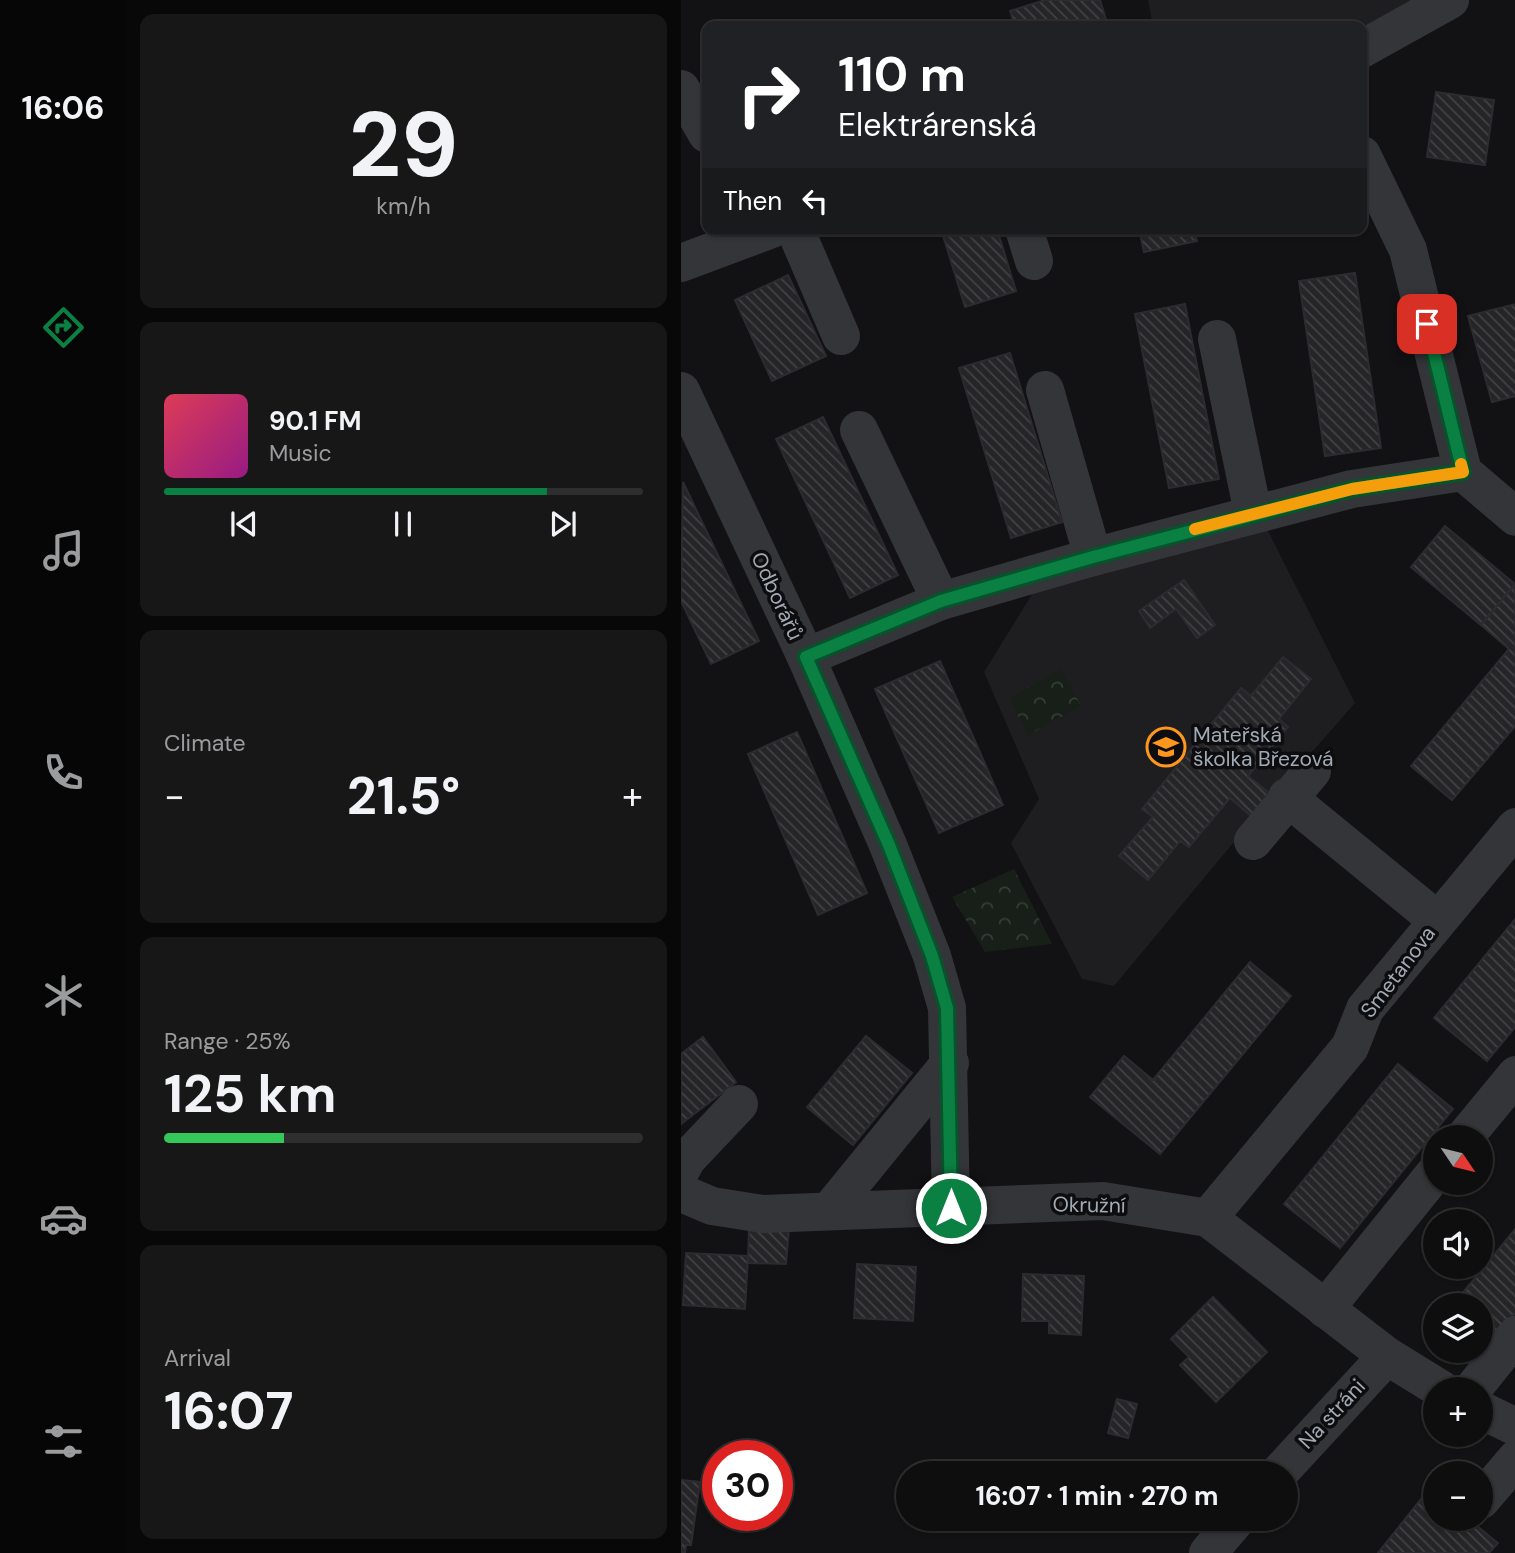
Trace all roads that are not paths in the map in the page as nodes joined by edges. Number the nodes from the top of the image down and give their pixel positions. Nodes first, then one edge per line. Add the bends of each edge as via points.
1 (1450, 0) edge
2 (1367, 46) edge
3 (681, 89) edge
4 (702, 125) edge
5 (1367, 165) edge
6 (756, 235) edge
7 (798, 235) edge
8 (681, 263) edge
9 (841, 336) dead end
10 (1217, 339) dead end
11 (1045, 390) dead end
12 (681, 391) edge
13 (859, 429) dead end
14 (1463, 472) junction
15 (1253, 513) junction
16 (1515, 517) edge
17 (1093, 557) junction
18 (941, 601) junction
19 (806, 657) junction
20 (1515, 827) edge
21 (1253, 841) dead end
22 (1437, 920) junction
23 (950, 1063) junction
24 (1515, 1075) edge
25 (739, 1104) dead end
26 (1475, 1125) edge
27 (681, 1170) edge
28 (1423, 1188) edge
29 (681, 1193) edge
30 (951, 1208) junction
31 (830, 1210) junction
32 (1208, 1218) junction
33 (1325, 1309) junction
34 (1515, 1335) edge
35 (1387, 1356) junction
36 (1482, 1377) edge
37 (1423, 1378) edge
38 (1507, 1428) edge
39 (1290, 1461) edge
40 (1493, 1467) edge
41 (1228, 1531) edge
42 (1212, 1551) edge

1 - 2 street
3 - 4 street
5 - 14 street via 1408,250
6 - 8 street
7 - 9 street
10 - 15 street
11 - 17 street
12 - 19 street, Odborářů
13 - 18 street
14 - 15 street via 1352,489
14 - 16 street
15 - 17 street
17 - 18 street
18 - 19 street
19 - 23 street, Odborářů via 932,956 947,1008
20 - 22 street, Smetanova
21 - 22 street via 1300,784
22 - 32 street, Smetanova via 1365,1009 1350,1047
23 - 30 street, Odborářů
23 - 31 street
24 - 26 street
25 - 27 street
28 - 33 street
29 - 31 street, Okružní via 712,1206 763,1214
30 - 31 street, Okružní
30 - 32 street, Okružní via 1103,1201
32 - 33 street, Okružní
33 - 35 street, Okružní
34 - 36 street
35 - 37 street, Okružní
35 - 39 street, Na stráni
38 - 40 street
41 - 42 street

